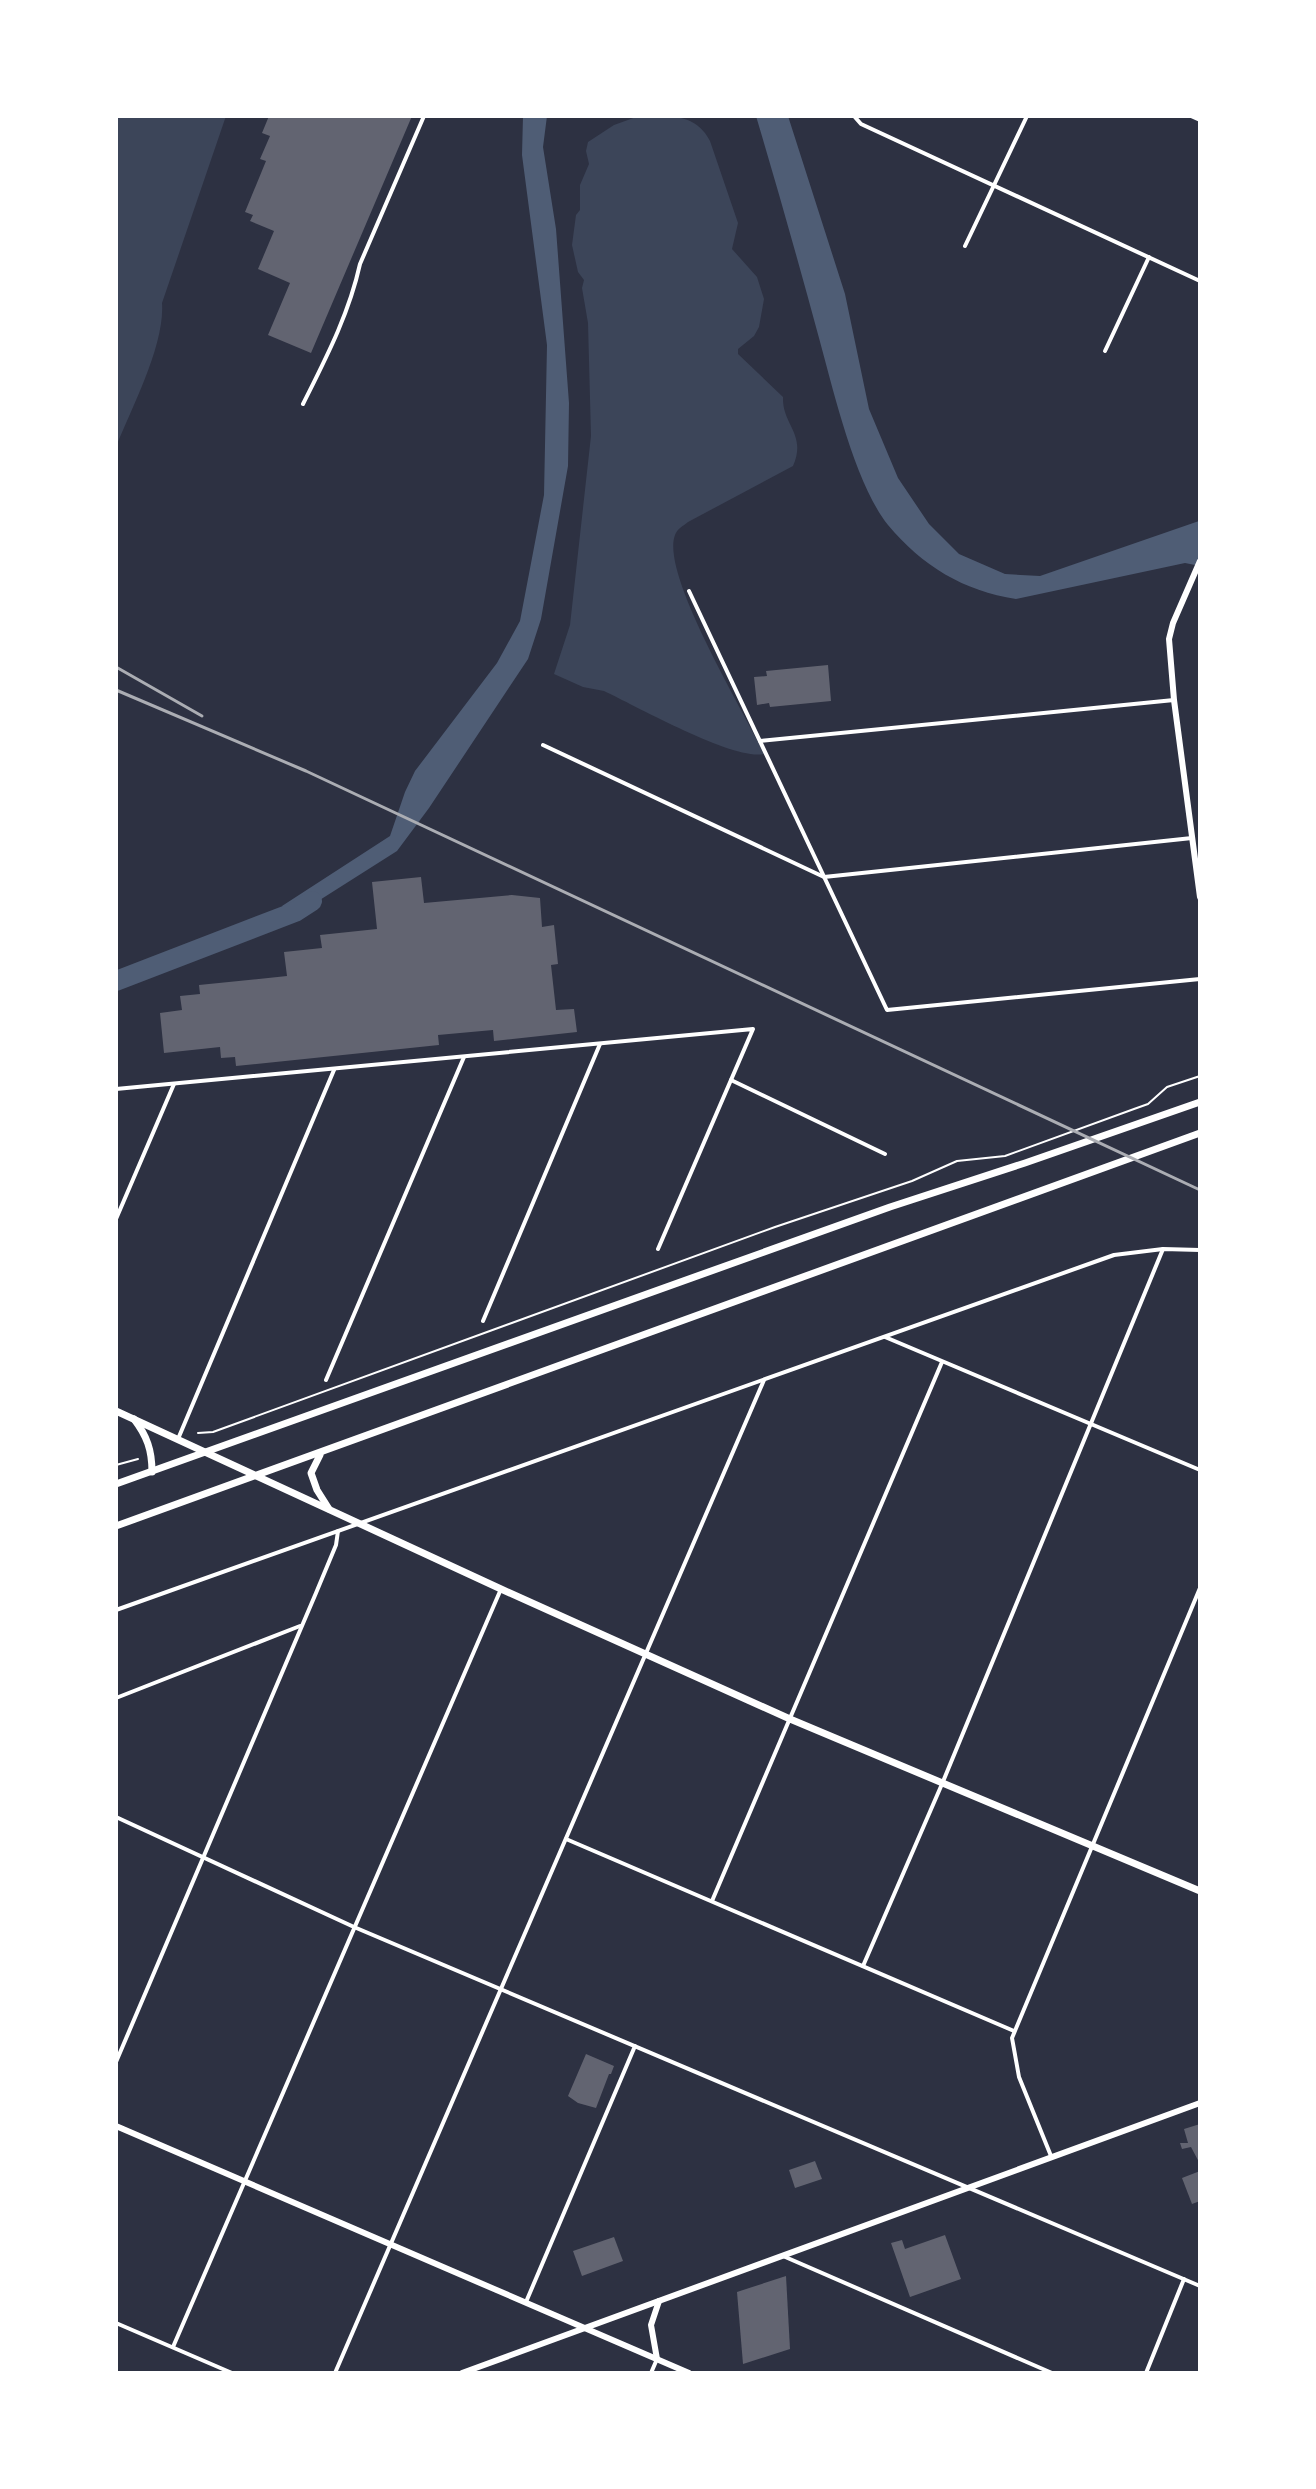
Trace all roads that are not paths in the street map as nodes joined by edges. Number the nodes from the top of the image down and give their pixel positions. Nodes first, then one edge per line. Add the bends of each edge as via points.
1 (424, 116) edge
2 (854, 116) edge
3 (1027, 116) edge
4 (1191, 116) edge
5 (1200, 120) edge
6 (994, 187) junction
7 (965, 246) dead end
8 (1149, 257) junction
9 (1200, 281) edge
10 (1105, 351) dead end
11 (303, 404) dead end
12 (1200, 561) edge
13 (689, 591) dead end
14 (1174, 700) junction
15 (760, 741) junction
16 (543, 745) dead end
17 (1192, 838) junction
18 (824, 877) junction
19 (1200, 897) edge
20 (1200, 979) edge
21 (600, 1044) junction
22 (464, 1057) junction
23 (334, 1070) junction
24 (731, 1080) junction
25 (174, 1084) junction
26 (116, 1089) edge
27 (1200, 1102) edge
28 (1200, 1133) edge
29 (885, 1154) dead end
30 (116, 1219) edge
31 (658, 1249) dead end
32 (1163, 1249) junction
33 (1200, 1250) edge
34 (483, 1321) dead end
35 (884, 1337) junction
36 (942, 1362) junction
37 (326, 1380) dead end
38 (764, 1380) junction
39 (116, 1411) edge
40 (134, 1419) junction
41 (1092, 1423) junction
42 (178, 1439) junction
43 (323, 1452) junction
44 (205, 1453) junction
45 (1200, 1470) edge
46 (152, 1472) junction
47 (256, 1476) junction
48 (116, 1484) edge
49 (329, 1509) junction
50 (359, 1524) junction
51 (116, 1526) edge
52 (338, 1531) junction
53 (1200, 1588) edge
54 (501, 1589) junction
55 (116, 1610) edge
56 (302, 1625) junction
57 (645, 1654) junction
58 (116, 1698) edge
59 (790, 1719) junction
60 (942, 1784) junction
61 (116, 1817) edge
62 (566, 1839) junction
63 (1094, 1846) junction
64 (203, 1857) junction
65 (1200, 1891) edge
66 (712, 1901) junction
67 (354, 1927) junction
68 (863, 1966) junction
69 (501, 1990) junction
70 (1014, 2031) junction
71 (635, 2046) junction
72 (116, 2062) edge
73 (1200, 2103) edge
74 (116, 2126) edge
75 (1052, 2157) junction
76 (243, 2181) junction
77 (968, 2187) junction
78 (391, 2244) junction
79 (783, 2256) junction
80 (1184, 2279) junction
81 (1200, 2286) edge
82 (659, 2301) junction
83 (526, 2303) junction
84 (116, 2323) edge
85 (585, 2328) junction
86 (173, 2347) junction
87 (657, 2359) junction
88 (232, 2373) edge
89 (335, 2373) edge
90 (462, 2373) edge
91 (651, 2373) edge
92 (689, 2373) edge
93 (1052, 2373) edge
94 (1146, 2373) edge

1 - 11 street via 360,264 336,339
2 - 6 street
3 - 6 street
4 - 5 street
6 - 7 street
6 - 8 street
8 - 9 street
8 - 10 street
12 - 14 street via 1169,639
13 - 15 street
14 - 15 street
14 - 17 street
15 - 18 street
16 - 18 street
17 - 18 street
17 - 19 street
18 - 20 street via 887,1010
21 - 22 street
21 - 24 street via 753,1029
21 - 34 street
22 - 23 street
22 - 37 street
23 - 25 street
23 - 42 street
24 - 29 street
24 - 31 street
25 - 26 street
25 - 30 street
27 - 44 main road via 890,1207
28 - 43 main road
32 - 33 street
32 - 35 street via 1114,1255
32 - 41 street
35 - 36 street
35 - 38 street
36 - 41 street
36 - 59 street
38 - 50 street
38 - 57 street
39 - 40 main road
40 - 42 main road
40 - 46 main road via 147,1435
41 - 45 street
41 - 60 street
42 - 44 main road
43 - 47 main road
43 - 49 main road via 311,1473
44 - 46 main road
44 - 47 main road
46 - 48 main road
47 - 49 main road
47 - 51 main road
49 - 50 main road
50 - 52 street
50 - 54 main road
52 - 55 street
52 - 56 street
53 - 63 street
54 - 57 main road
54 - 67 street
56 - 58 street
56 - 64 street
57 - 59 main road
57 - 62 street
59 - 60 main road
59 - 66 street
60 - 63 main road
60 - 68 street
61 - 64 street
62 - 66 street
62 - 69 street
63 - 65 main road
63 - 70 street
64 - 67 street
64 - 72 street
66 - 68 street
67 - 69 street
67 - 76 street
68 - 70 street
69 - 71 street
69 - 78 street
70 - 75 street via 1019,2077
71 - 77 street
71 - 83 street
73 - 75 street
74 - 76 street
75 - 77 street
76 - 78 street
76 - 86 street
77 - 79 street
77 - 80 street
78 - 83 street
78 - 89 street
79 - 82 street
79 - 93 street
80 - 81 street
80 - 94 street
82 - 85 street
82 - 87 street via 651,2325
83 - 85 street
84 - 86 street
85 - 87 street
85 - 90 street
86 - 88 street
87 - 91 street
87 - 92 street

